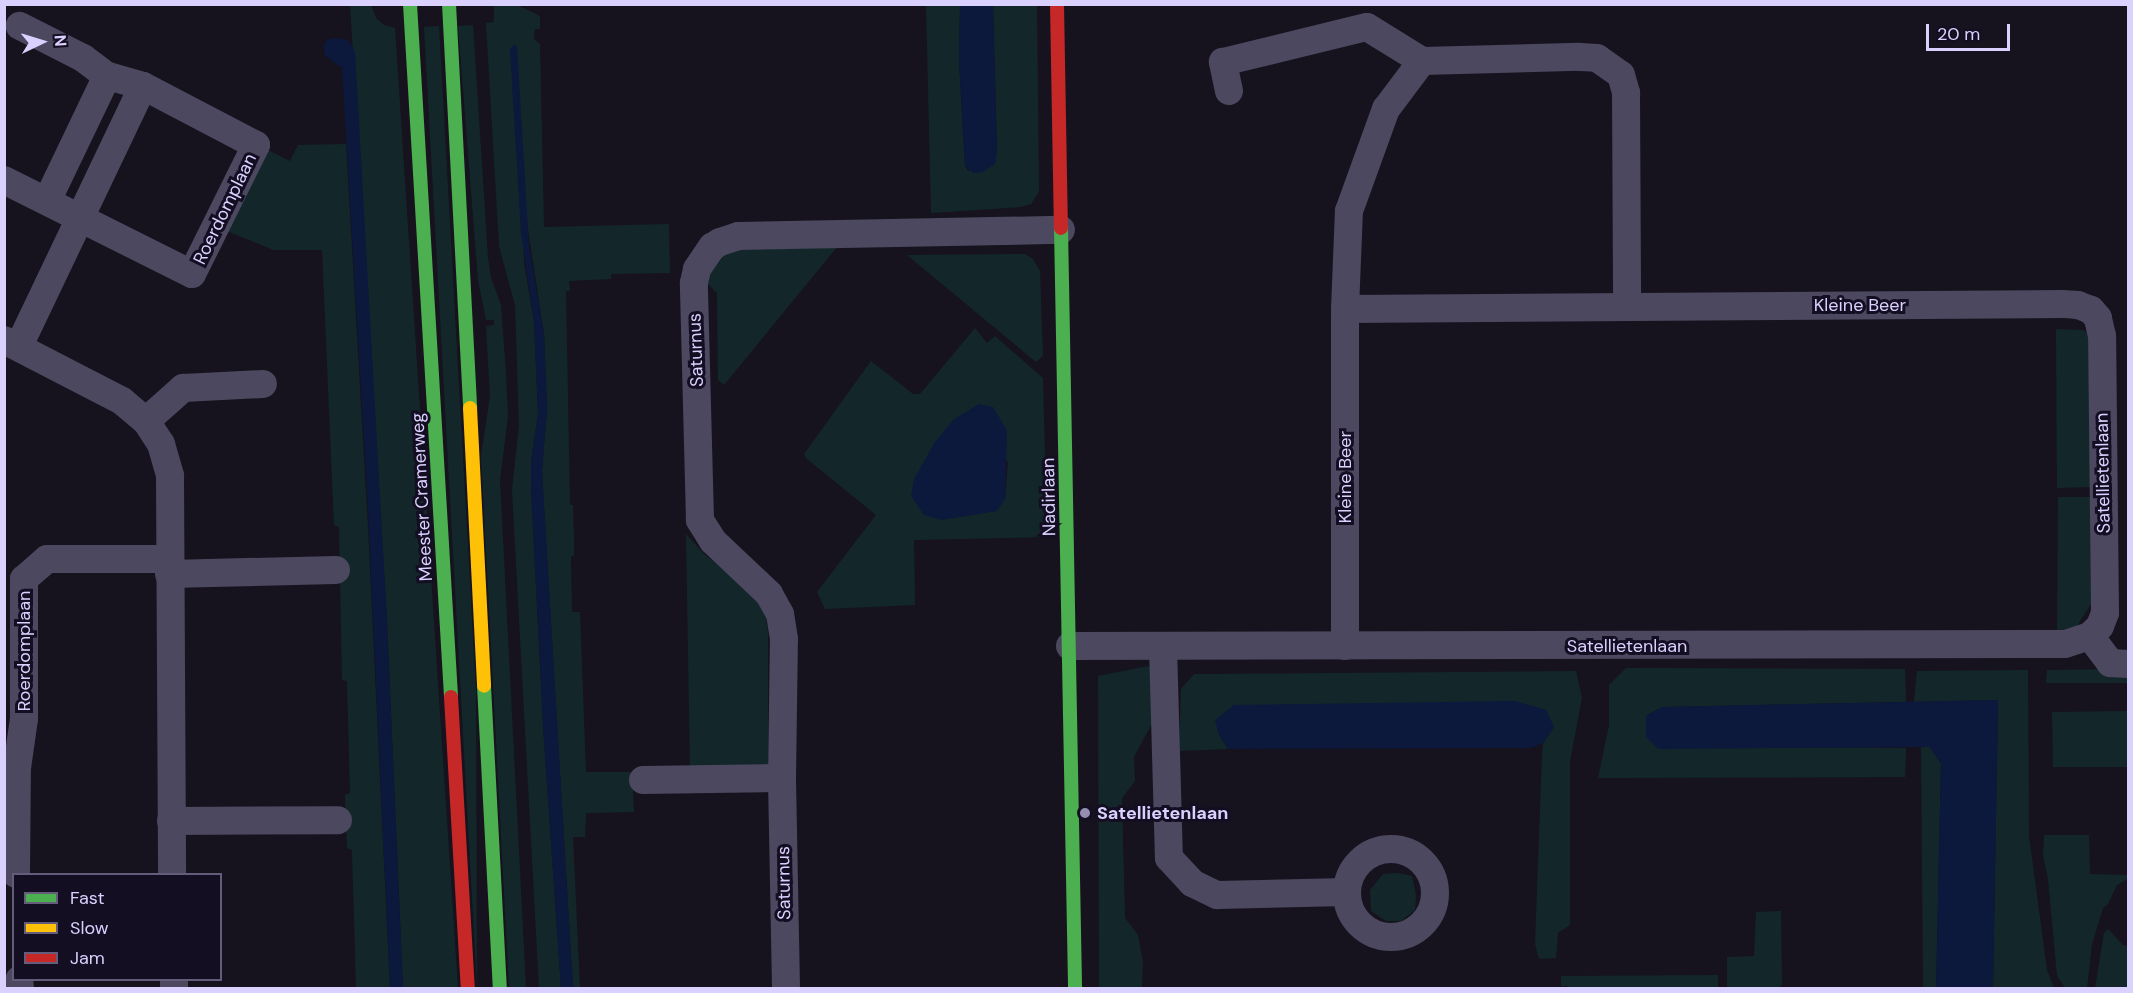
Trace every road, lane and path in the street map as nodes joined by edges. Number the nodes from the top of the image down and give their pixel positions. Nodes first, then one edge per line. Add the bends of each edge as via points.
1 (410, 4) edge
2 (449, 4) edge
3 (1057, 4) edge
4 (20, 26) dead end
5 (1422, 61) junction
6 (107, 76) junction
7 (143, 86) junction
8 (1229, 92) dead end
9 (4, 180) edge
10 (48, 199) junction
11 (81, 216) junction
12 (1060, 230) junction
13 (1628, 307) junction
14 (1345, 309) junction
15 (2091, 310) joint
16 (11, 343) edge
17 (263, 384) dead end
18 (146, 421) junction
19 (169, 566) junction
20 (336, 570) dead end
21 (2090, 636) junction
22 (1070, 646) junction
23 (1163, 646) junction
24 (1345, 646) junction
25 (2128, 664) edge
26 (782, 778) junction
27 (643, 780) dead end
28 (338, 820) dead end
29 (171, 821) junction
30 (16, 873) edge
31 (172, 873) edge
32 (1346, 892) dead end
33 (468, 988) edge
34 (500, 988) edge
35 (786, 988) edge
36 (1075, 988) edge

1 - 33 main road, Meester Cramerweg
2 - 34 main road
3 - 12 main road, Nadirlaan
4 - 6 street, Roerdomplaan via 83,58
5 - 8 street via 1367,27 1223,62
5 - 13 street via 1597,58 1621,75 1626,93
5 - 14 street, Kleine Beer via 1386,110 1349,211
6 - 7 street, Roerdomplaan
6 - 10 street
7 - 11 street
7 - 11 street, Roerdomplaan via 256,145 192,274
9 - 10 street, Roerdomplaan
10 - 11 street, Roerdomplaan
11 - 16 street
12 - 22 main road, Nadirlaan
12 - 26 street, Saturnus via 738,236 720,242 700,263 694,283 700,520 713,541 770,594 780,614 784,639
13 - 14 street, Kleine Beer
13 - 15 street, Kleine Beer via 2062,304
14 - 24 street, Kleine Beer
15 - 21 street, Satellietenlaan via 2098,318 2102,336 2105,613
16 - 18 street via 122,401
17 - 18 street via 183,388
18 - 19 street via 161,444 170,476
19 - 20 street, Roerdomplaan
19 - 29 street
19 - 30 street, Roerdomplaan via 47,559 24,579 24,719 17,768
21 - 24 street, Satellietenlaan via 2065,644
21 - 25 street via 2110,663
22 - 23 street, Satellietenlaan
22 - 36 main road, Nadirlaan
23 - 24 street, Satellietenlaan
23 - 32 street via 1168,858 1192,883 1217,895
26 - 27 street
26 - 35 street, Saturnus
28 - 29 street
29 - 31 street

